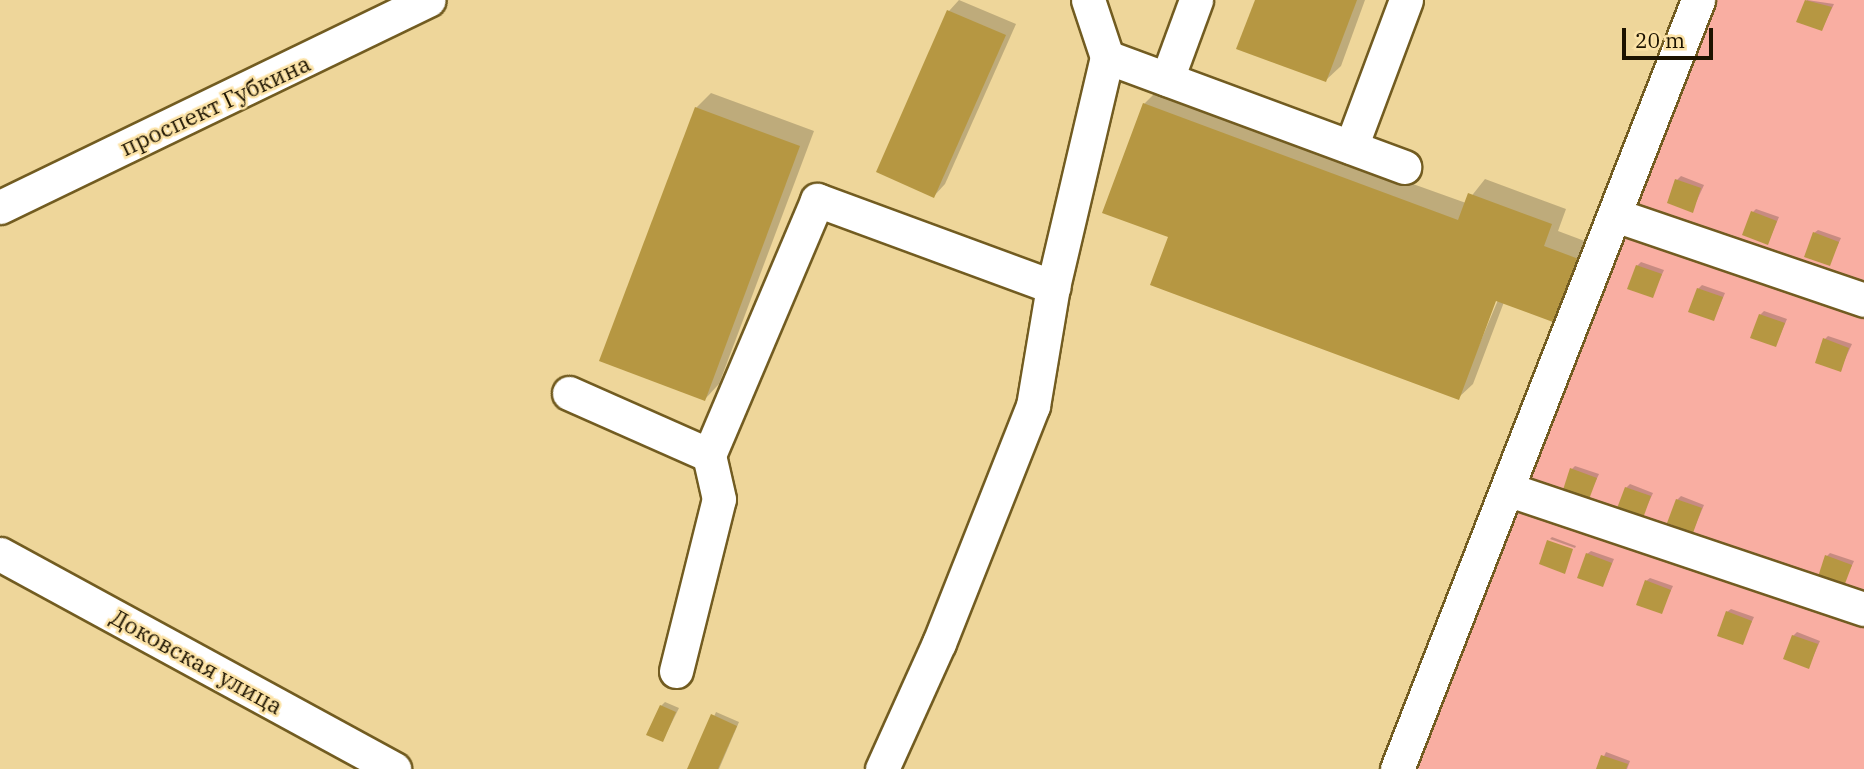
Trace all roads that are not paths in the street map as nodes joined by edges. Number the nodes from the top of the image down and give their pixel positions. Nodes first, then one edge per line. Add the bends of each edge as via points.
1 (429, 0) edge
2 (1088, 0) edge
3 (1196, 0) edge
4 (1406, 0) edge
5 (1698, 0) edge
6 (1107, 57) junction
7 (1167, 79) junction
8 (1351, 147) junction
9 (1404, 167) dead end
10 (0, 207) edge
11 (1615, 215) junction
12 (1053, 287) junction
13 (1864, 300) edge
14 (569, 393) dead end
15 (709, 455) junction
16 (1510, 490) junction
17 (0, 554) edge
18 (1864, 609) edge
19 (676, 671) dead end
20 (1407, 766) edge
21 (394, 769) edge
22 (882, 769) edge

1 - 10 street, проспект Губкина
2 - 6 street
3 - 7 street
4 - 8 street
5 - 11 street
6 - 7 street
6 - 12 street
7 - 8 street
8 - 9 street
11 - 13 street
11 - 16 street
12 - 15 street via 817,200
12 - 22 street via 1033,406 939,643
14 - 15 street
15 - 19 street via 719,499
16 - 18 street
16 - 20 street
17 - 21 street, Доковская улица

